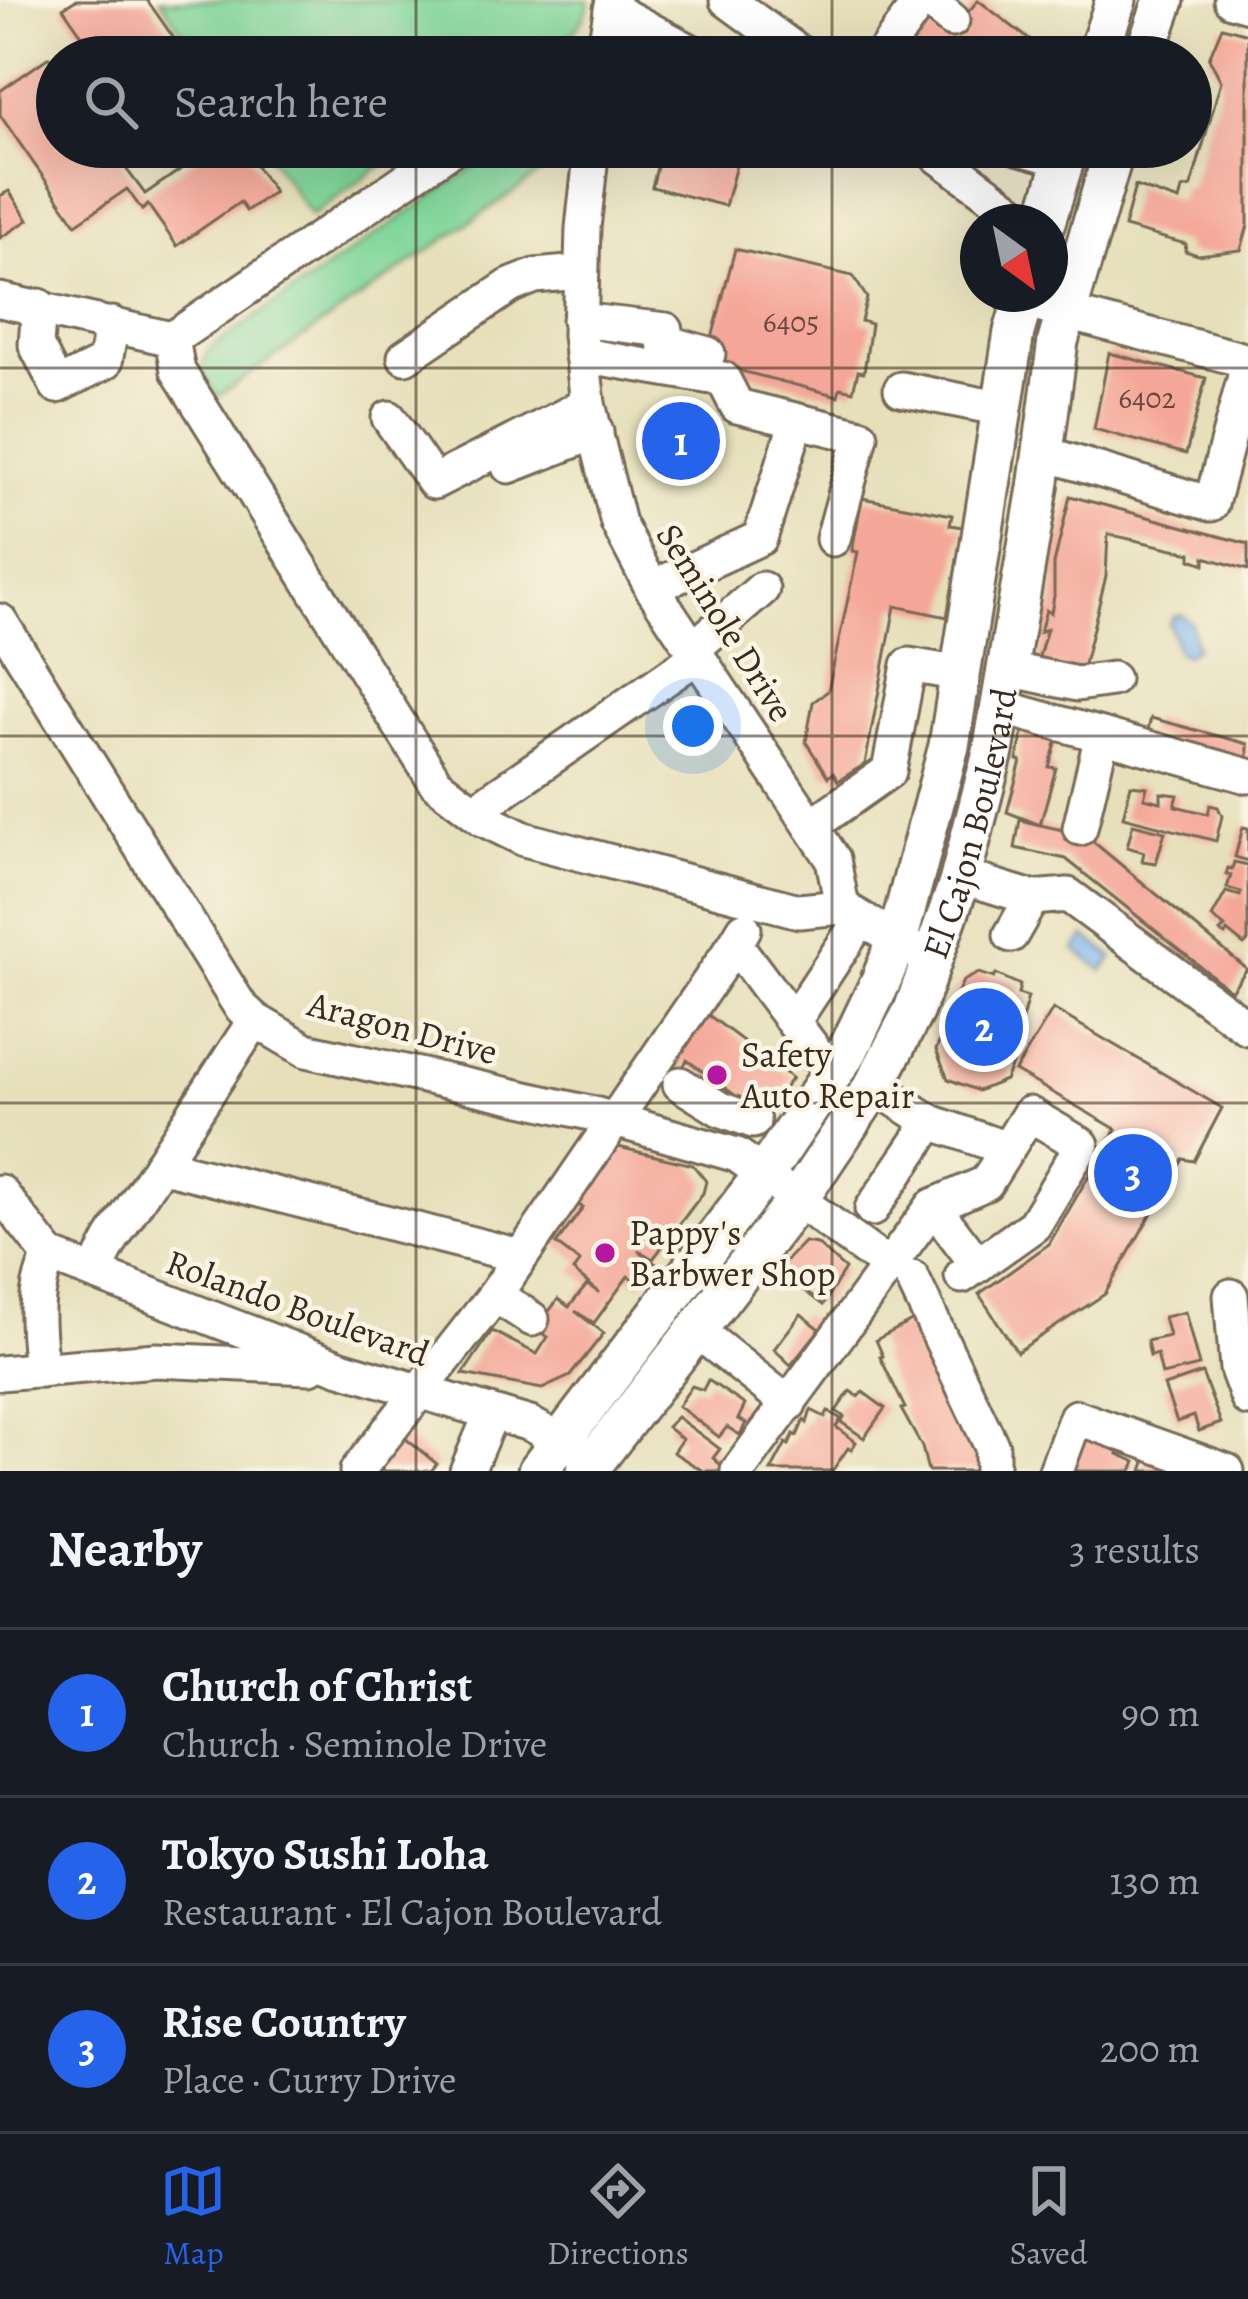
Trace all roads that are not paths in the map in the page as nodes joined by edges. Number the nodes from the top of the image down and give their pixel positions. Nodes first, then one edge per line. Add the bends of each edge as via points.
1 (727, 0) edge
2 (1117, 0) edge
3 (1164, 0) edge
4 (1231, 0) edge
5 (1248, 4) edge
6 (612, 5) edge
7 (934, 7) edge
8 (607, 36) edge
9 (665, 36) edge
10 (776, 36) edge
11 (903, 36) edge
12 (1104, 36) edge
13 (1151, 36) edge
14 (423, 168) edge
15 (590, 168) edge
16 (957, 168) edge
17 (1062, 168) edge
18 (1104, 168) edge
19 (1004, 204) edge
20 (1051, 204) edge
21 (1068, 240) edge
22 (580, 272) junction
23 (0, 301) edge
24 (39, 306) junction
25 (1020, 312) edge
26 (1065, 313) joint
27 (579, 320) junction
28 (112, 324) junction
29 (172, 339) junction
30 (708, 354) dead end
31 (582, 355) junction
32 (405, 358) dead end
33 (1247, 359) edge
34 (901, 389) dead end
35 (1004, 409) junction
36 (389, 418) dead end
37 (592, 418) junction
38 (797, 421) junction
39 (1043, 453) junction
40 (491, 473) dead end
41 (833, 539) dead end
42 (652, 588) junction
43 (762, 590) dead end
44 (0, 622) edge
45 (695, 652) junction
46 (962, 674) junction
47 (1112, 679) dead end
48 (1004, 688) junction
49 (1102, 735) junction
50 (1248, 776) edge
51 (474, 811) junction
52 (811, 826) junction
53 (1080, 828) dead end
54 (961, 876) junction
55 (1033, 898) junction
56 (760, 901) junction
57 (851, 913) junction
58 (1011, 934) dead end
59 (897, 941) junction
60 (735, 944) junction
61 (934, 960) junction
62 (255, 1020) junction
63 (793, 1022) junction
64 (1248, 1028) edge
65 (832, 1074) junction
66 (680, 1084) dead end
67 (874, 1086) junction
68 (721, 1109) junction
69 (615, 1119) junction
70 (753, 1121) dead end
71 (931, 1122) junction
72 (705, 1145) junction
73 (1007, 1149) junction
74 (160, 1165) junction
75 (765, 1174) junction
76 (0, 1193) edge
77 (798, 1198) junction
78 (933, 1206) junction
79 (872, 1208) dead end
80 (50, 1256) junction
81 (520, 1256) junction
82 (94, 1273) junction
83 (902, 1273) junction
84 (495, 1295) junction
85 (1232, 1296) dead end
86 (532, 1319) dead end
87 (696, 1330) junction
88 (341, 1368) junction
89 (41, 1370) junction
90 (0, 1373) edge
91 (422, 1394) junction
92 (1248, 1400) edge
93 (789, 1403) junction
94 (491, 1414) junction
95 (549, 1456) edge
96 (597, 1467) edge
97 (357, 1471) edge
98 (467, 1471) edge
99 (738, 1471) edge
100 (992, 1471) edge
101 (1056, 1471) edge
102 (1227, 1471) edge

1 - 10 street
2 - 12 main road
3 - 13 main road
4 - 5 street
6 - 8 street
6 - 9 street
7 - 11 street
14 - 29 street
15 - 22 street, Seminole Drive
16 - 19 street
17 - 20 main road
18 - 21 main road, El Cajon Boulevard
22 - 27 street, Seminole Drive
22 - 32 street via 510,286
23 - 24 street
24 - 28 street
24 - 28 street via 36,345 57,386 105,362
25 - 35 main road, El Cajon Boulevard
26 - 33 street
26 - 39 main road, El Cajon Boulevard
27 - 30 street via 666,330 664,342
27 - 31 street, Seminole Drive
28 - 29 street
29 - 51 street via 178,370 407,740 436,782
31 - 37 street, Seminole Drive
31 - 38 street via 723,379 737,406
33 - 39 street via 1211,504
34 - 35 street
35 - 46 main road, El Cajon Boulevard
36 - 37 street via 434,482
37 - 40 street
37 - 42 street, Seminole Drive via 618,523
38 - 41 street via 861,436
38 - 42 street via 760,538
39 - 48 main road, El Cajon Boulevard
42 - 45 street, Seminole Drive
43 - 45 street
44 - 62 street, Aragon Drive
45 - 51 street
45 - 52 street, Seminole Drive
46 - 52 street via 909,665 889,771
46 - 59 main road, El Cajon Boulevard
47 - 48 street
48 - 49 street
48 - 54 main road, El Cajon Boulevard
49 - 50 street
49 - 53 street
51 - 56 street via 524,839
52 - 57 street, Seminole Drive via 833,859
54 - 55 street
54 - 61 main road, El Cajon Boulevard
55 - 58 street
55 - 64 street via 1068,895
56 - 57 street
56 - 60 street
57 - 59 street
57 - 63 street
59 - 61 street
59 - 65 main road, El Cajon Boulevard
60 - 63 street
60 - 69 street
61 - 67 main road, El Cajon Boulevard
62 - 69 street, Aragon Drive via 306,1050
62 - 74 street
63 - 65 street
65 - 75 main road, El Cajon Boulevard
66 - 68 street
67 - 71 street
67 - 77 main road, El Cajon Boulevard
68 - 70 street
68 - 72 street
69 - 72 street, Aragon Drive
69 - 81 street
71 - 73 street
71 - 79 street
72 - 75 street, Aragon Drive
73 - 78 street via 986,1183
73 - 78 street via 1029,1114 1082,1145 1034,1225 970,1270
74 - 81 street
74 - 82 street
75 - 77 street, Aragon Drive
75 - 95 main road, El Cajon Boulevard
76 - 80 street
77 - 83 street, Aragon Drive
77 - 87 main road, El Cajon Boulevard
78 - 83 street
80 - 82 street, Rolando Boulevard
80 - 89 street via 38,1280
81 - 84 street
82 - 88 street, Rolando Boulevard
83 - 93 street
83 - 100 street via 992,1447
84 - 86 street
84 - 91 street
85 - 92 street via 1237,1370
87 - 93 street
87 - 96 main road, El Cajon Boulevard
88 - 89 street via 156,1360
88 - 91 street, Rolando Boulevard
89 - 90 street
91 - 94 street, Rolando Boulevard
91 - 97 street
93 - 99 street
94 - 95 street, Rolando Boulevard via 530,1424
94 - 98 street
95 - 96 street, Rolando Boulevard
101 - 102 street via 1076,1417

